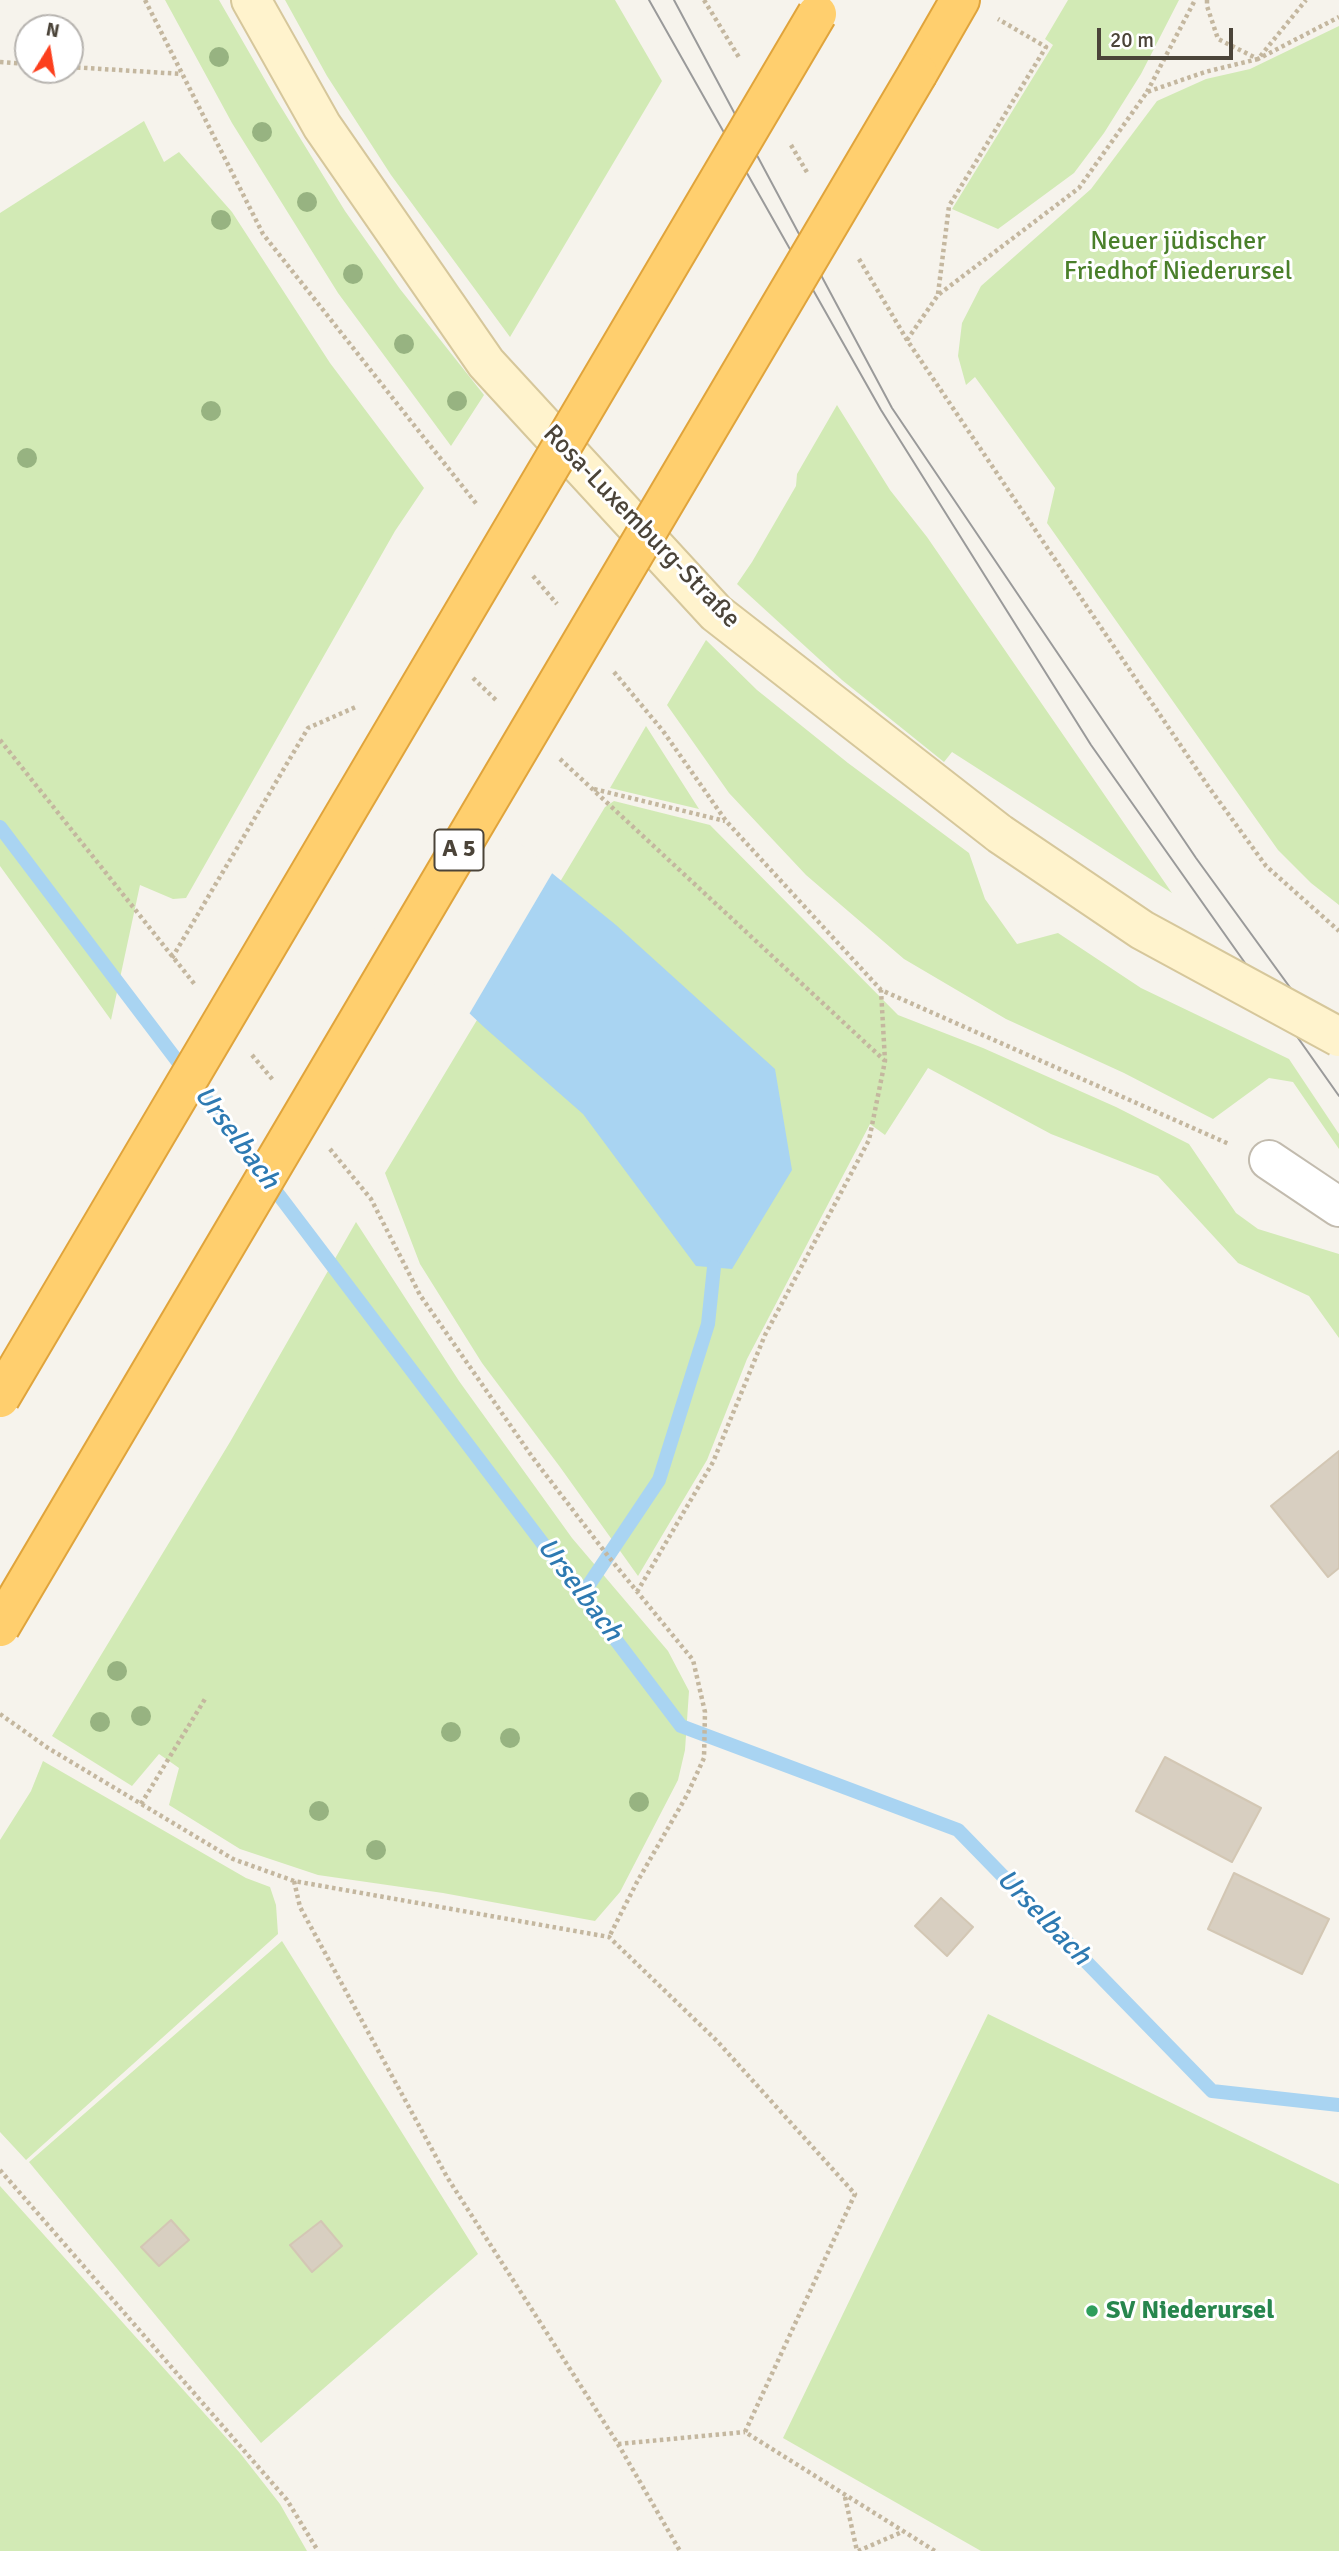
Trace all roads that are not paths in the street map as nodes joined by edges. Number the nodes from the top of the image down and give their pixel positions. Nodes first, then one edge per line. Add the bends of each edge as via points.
1 (251, 0) edge
2 (821, 7) edge
3 (974, 7) edge
4 (1339, 1037) edge
5 (1269, 1160) road end
6 (1339, 1207) edge
7 (0, 1398) edge
8 (0, 1627) edge

1 - 4 main road, Rosa-Luxemburg-Straße, bridge via 322,126 486,363 716,613 1000,834 1142,930
2 - 7 highway, bridge
3 - 8 highway, A 5, bridge via 918,73
5 - 6 street

